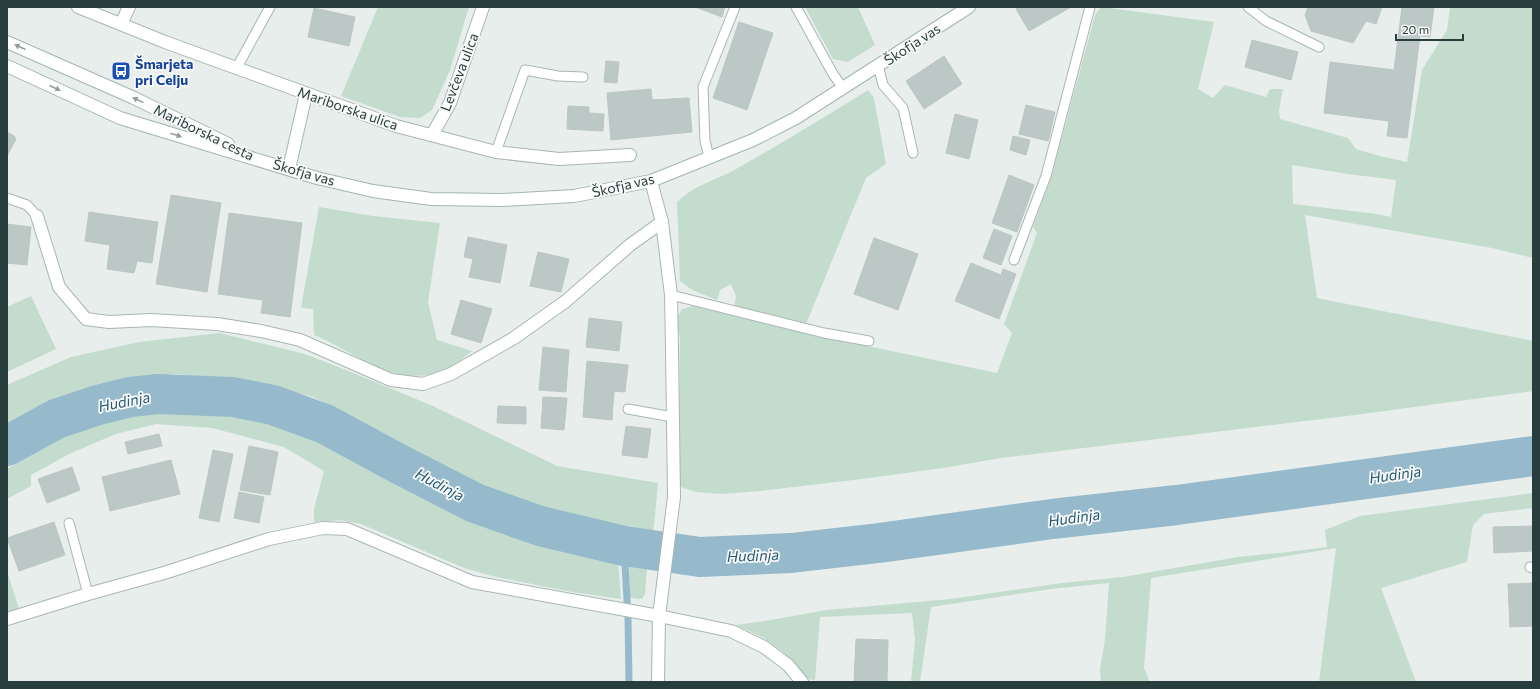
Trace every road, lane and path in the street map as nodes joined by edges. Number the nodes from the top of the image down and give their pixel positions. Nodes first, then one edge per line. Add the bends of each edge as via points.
1 (78, 7) edge
2 (129, 7) edge
3 (270, 7) edge
4 (483, 7) edge
5 (735, 7) edge
6 (796, 7) edge
7 (969, 7) edge
8 (1090, 7) edge
9 (1248, 7) edge
10 (121, 24) junction
11 (7, 42) edge
12 (1319, 47) dead end
13 (878, 65) junction
14 (7, 66) edge
15 (236, 69) junction
16 (583, 77) dead end
17 (843, 88) junction
18 (306, 94) junction
19 (432, 135) junction
20 (496, 152) junction
21 (913, 152) dead end
22 (630, 154) dead end
23 (709, 157) junction
24 (262, 160) junction
25 (288, 169) junction
26 (651, 181) junction
27 (7, 198) edge
28 (37, 216) joint
29 (662, 222) junction
30 (1014, 260) dead end
31 (671, 295) junction
32 (869, 341) dead end
33 (628, 409) dead end
34 (673, 417) junction
35 (69, 523) dead end
36 (88, 594) junction
37 (659, 616) junction
38 (7, 619) edge
39 (658, 682) edge
40 (802, 682) edge

1 - 10 street, Mariborska ulica
2 - 10 street
3 - 15 lane
4 - 19 street, Levčeva ulica via 450,103
5 - 23 lane via 703,87 705,141
6 - 17 lane via 832,74
7 - 13 street, Škofja vas
8 - 30 lane via 1046,176
9 - 12 lane via 1266,21
10 - 15 street, Mariborska ulica
24 -> 11 street, Mariborska cesta via 134,98
13 - 17 street, Škofja vas
13 - 21 lane via 883,85 903,108
14 -> 24 street, Mariborska cesta via 120,118
15 - 18 street, Mariborska ulica
16 - 20 lane via 558,76 525,70
17 - 23 street, Škofja vas via 796,118 753,140
18 - 19 street, Mariborska ulica via 396,126
18 - 25 street
19 - 20 street, Mariborska ulica
20 - 22 street, Mariborska ulica via 560,159
23 - 26 street, Škofja vas
24 - 25 street, Škofja vas
25 - 26 street, Škofja vas via 373,190 431,199 503,200 574,196
26 - 29 street
27 - 28 lane via 27,204
28 - 29 street via 59,287 86,318 109,322 151,320 217,324 261,331 300,340 391,380 423,384 451,374 514,338 566,301 630,245
29 - 31 street
31 - 32 lane via 824,333
31 - 34 street
33 - 34 lane
34 - 37 street via 674,496
35 - 36 lane
36 - 37 street via 164,573 269,539 323,528 347,529 472,582
36 - 38 street
37 - 39 street
37 - 40 street via 731,631 764,647 788,665

